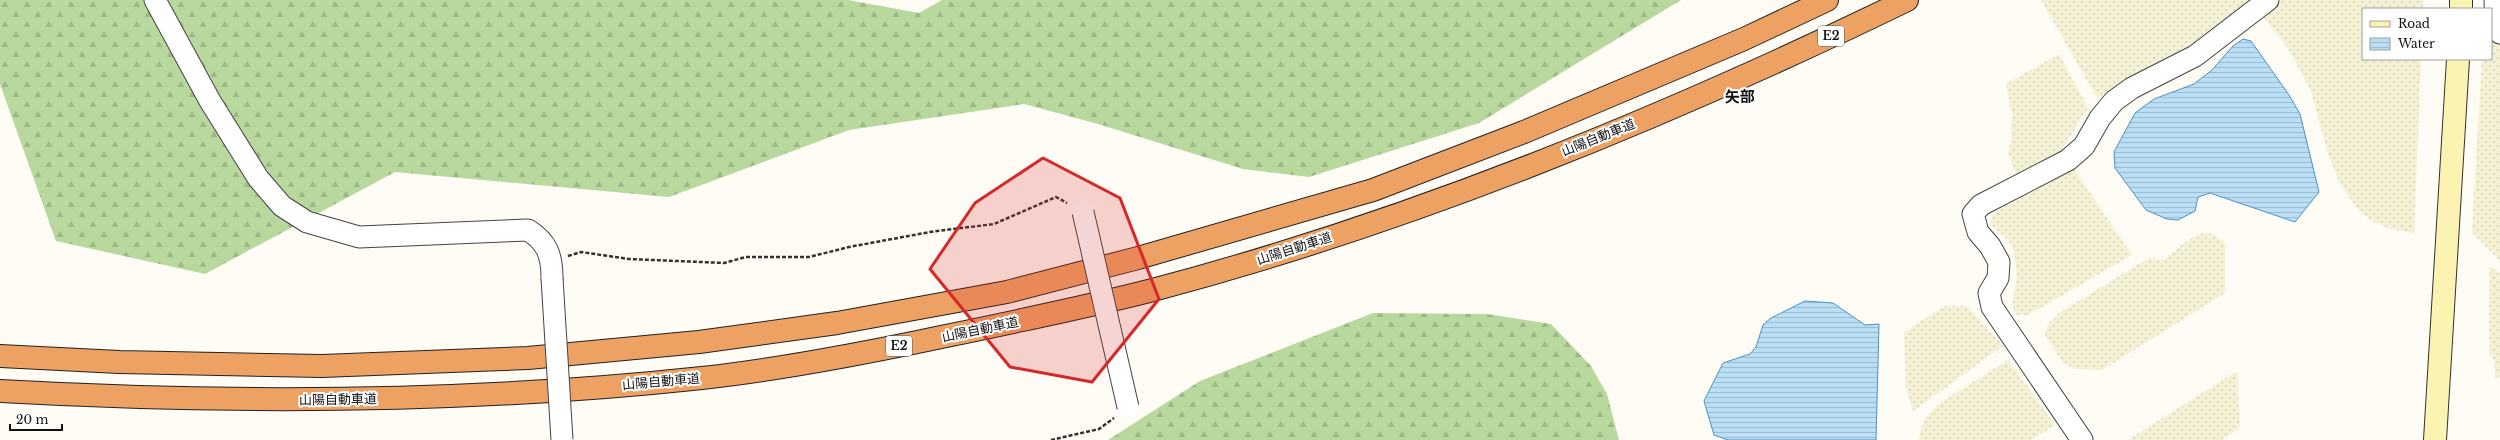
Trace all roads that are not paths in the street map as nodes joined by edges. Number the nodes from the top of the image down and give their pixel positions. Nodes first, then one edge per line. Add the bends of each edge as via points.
1 (155, 0) edge
2 (1827, 0) edge
3 (1907, 0) edge
4 (2268, 0) edge
5 (2495, 0) edge
6 (2500, 33) edge
7 (2458, 60) edge
8 (1083, 212) road end
9 (0, 356) edge
10 (0, 391) edge
11 (1128, 407) road end
12 (562, 440) edge
13 (2082, 440) edge
14 (2435, 440) edge

1 - 12 street, bridge via 210,101 258,178 282,206 301,218 329,230 359,237 528,230 541,238 552,270
2 - 9 highway via 1744,39 1524,132 1372,190 1138,258 1015,290 845,321 699,342 528,358 322,366 119,362
3 - 10 highway, 山陽自動車道 / E2 via 1756,72 1529,165 1381,220 1148,291 843,357 690,379 537,392 333,400 110,397
4 - 13 street via 2195,56 2132,88 2114,101 2100,118 2084,146 2068,160 1981,205 1973,214 1978,232 1999,262 1998,278 1989,293 1992,307
5 - 6 street via 2496,27
7 - 14 street
8 - 11 street, bridge

